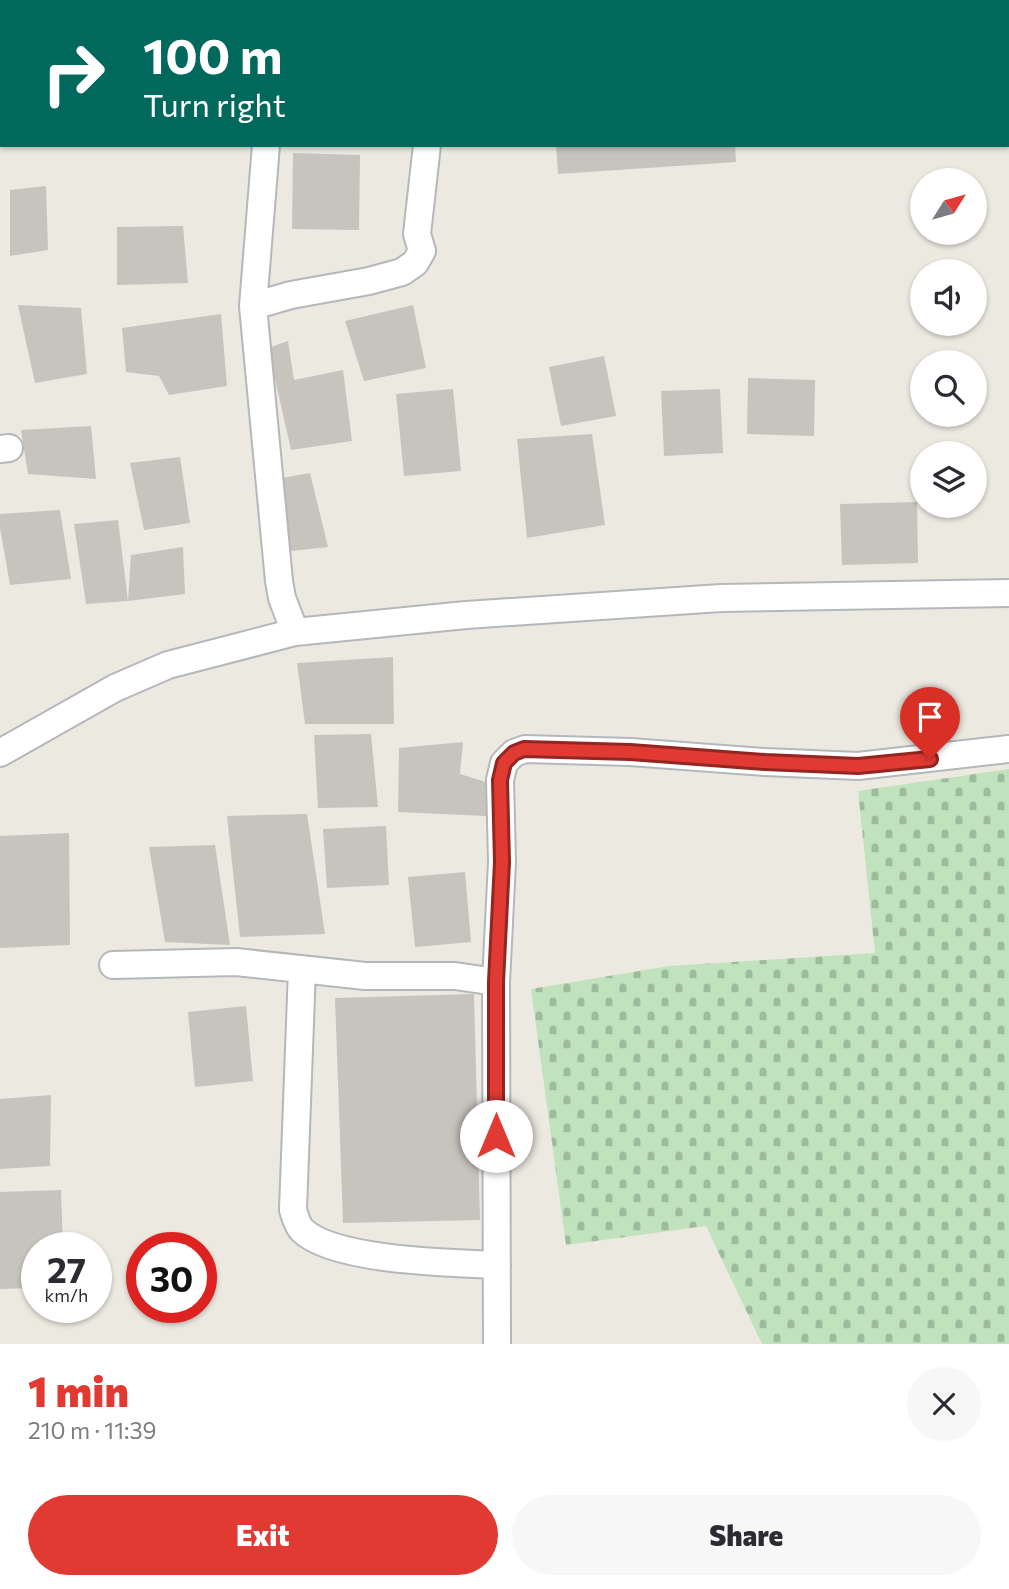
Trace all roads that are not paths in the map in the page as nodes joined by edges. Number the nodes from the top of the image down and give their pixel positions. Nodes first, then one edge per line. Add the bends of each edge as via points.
1 (266, 147) edge
2 (427, 147) edge
3 (253, 306) junction
4 (1009, 593) edge
5 (295, 632) junction
6 (1009, 750) edge
7 (0, 753) edge
8 (113, 965) dead end
9 (302, 969) junction
10 (496, 982) junction
11 (497, 1265) junction
12 (497, 1344) edge

1 - 3 street
2 - 3 street via 417,234 422,251 415,263 402,272 369,281
3 - 5 street via 279,582
4 - 5 street via 721,598
5 - 7 street via 167,665 115,688
6 - 10 street via 858,766 630,752 524,749 514,753 504,763 500,780 502,862
8 - 9 street via 236,962
9 - 10 street
9 - 11 street via 293,1210 300,1229 331,1246 397,1259
10 - 11 street
11 - 12 street

